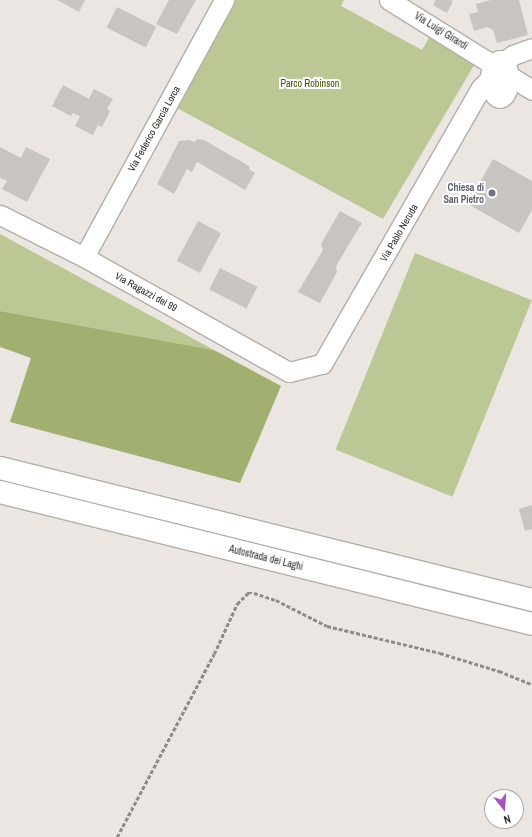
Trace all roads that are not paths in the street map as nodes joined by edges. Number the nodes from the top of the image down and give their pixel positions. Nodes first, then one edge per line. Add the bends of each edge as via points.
1 (224, 0) edge
2 (389, 0) edge
3 (410, 5) edge
4 (532, 48) edge
5 (498, 68) junction
6 (532, 90) edge
7 (0, 215) edge
8 (84, 257) junction
9 (289, 372) joint
10 (0, 468) edge
11 (0, 492) edge
12 (532, 600) edge
13 (532, 624) edge

1 - 8 street, Via Federico Garcia Lorca
2 - 3 street, Via Luigi Girardi
3 - 5 street, Via Luigi Girardi
4 - 5 street, Via Pablo Neruda via 512,55
5 - 6 street, Via Luigi Girardi
5 - 9 street, Via Pablo Neruda via 480,89 322,364
7 - 8 street, Via Ragazzi del 99
8 - 9 street, Via Ragazzi del 99
10 - 12 highway
11 - 13 highway, Autostrada dei Laghi

